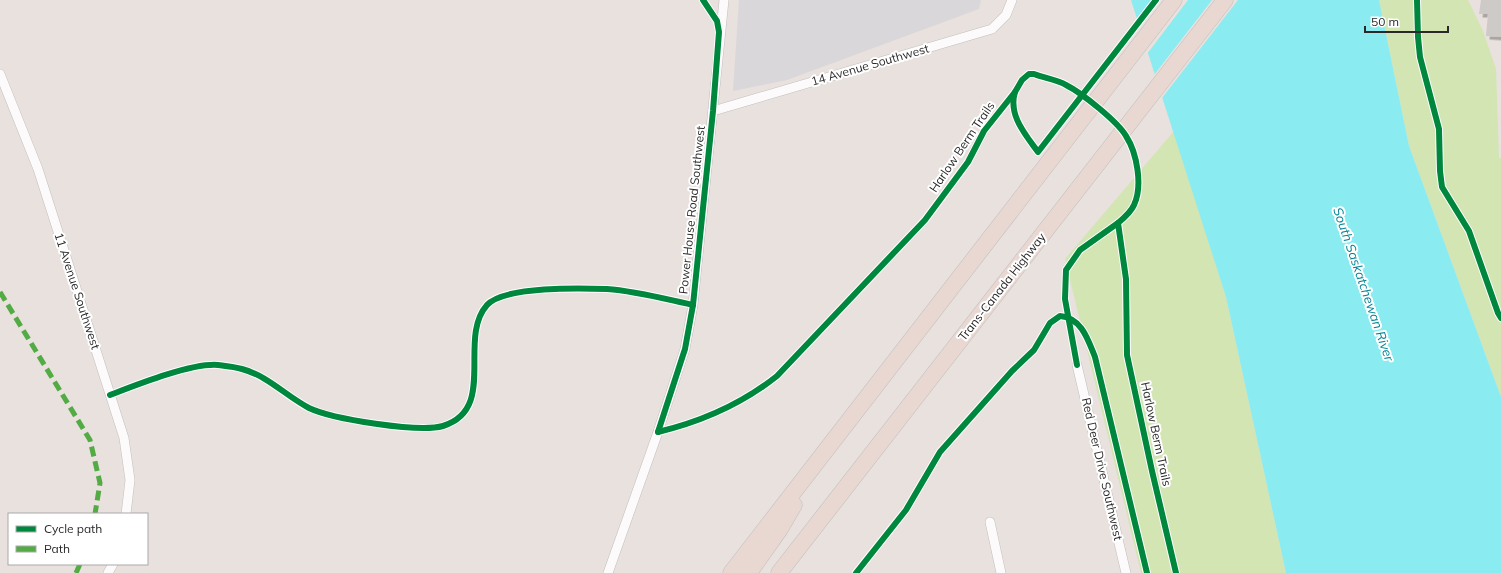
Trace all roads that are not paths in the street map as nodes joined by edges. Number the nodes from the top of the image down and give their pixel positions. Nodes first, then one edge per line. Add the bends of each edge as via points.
1 (703, 0) edge
2 (724, 0) edge
3 (1012, 0) edge
4 (1174, 0) edge
5 (1225, 0) edge
6 (719, 32) junction
7 (0, 74) edge
8 (713, 111) junction
9 (1077, 365) dead end
10 (821, 457) junction
11 (126, 513) edge
12 (990, 522) dead end
13 (608, 573) edge
14 (731, 573) edge
15 (749, 573) edge
16 (779, 573) edge
17 (1001, 573) edge
18 (1126, 573) edge

1 - 6 lane via 717,21
2 - 6 street, Power House Road Southwest
3 - 8 street, 14 Avenue Southwest via 1006,15 992,29
4 - 10 highway
5 - 16 highway, Trans-Canada Highway
6 - 8 street, Power House Road Southwest
7 - 11 street, 11 Avenue Southwest via 38,170 124,438 130,480
8 - 13 street, Power House Road Southwest via 693,305 685,349
9 - 18 street, Red Deer Drive Southwest
10 - 14 highway
10 - 15 highway via 780,529
12 - 17 street

